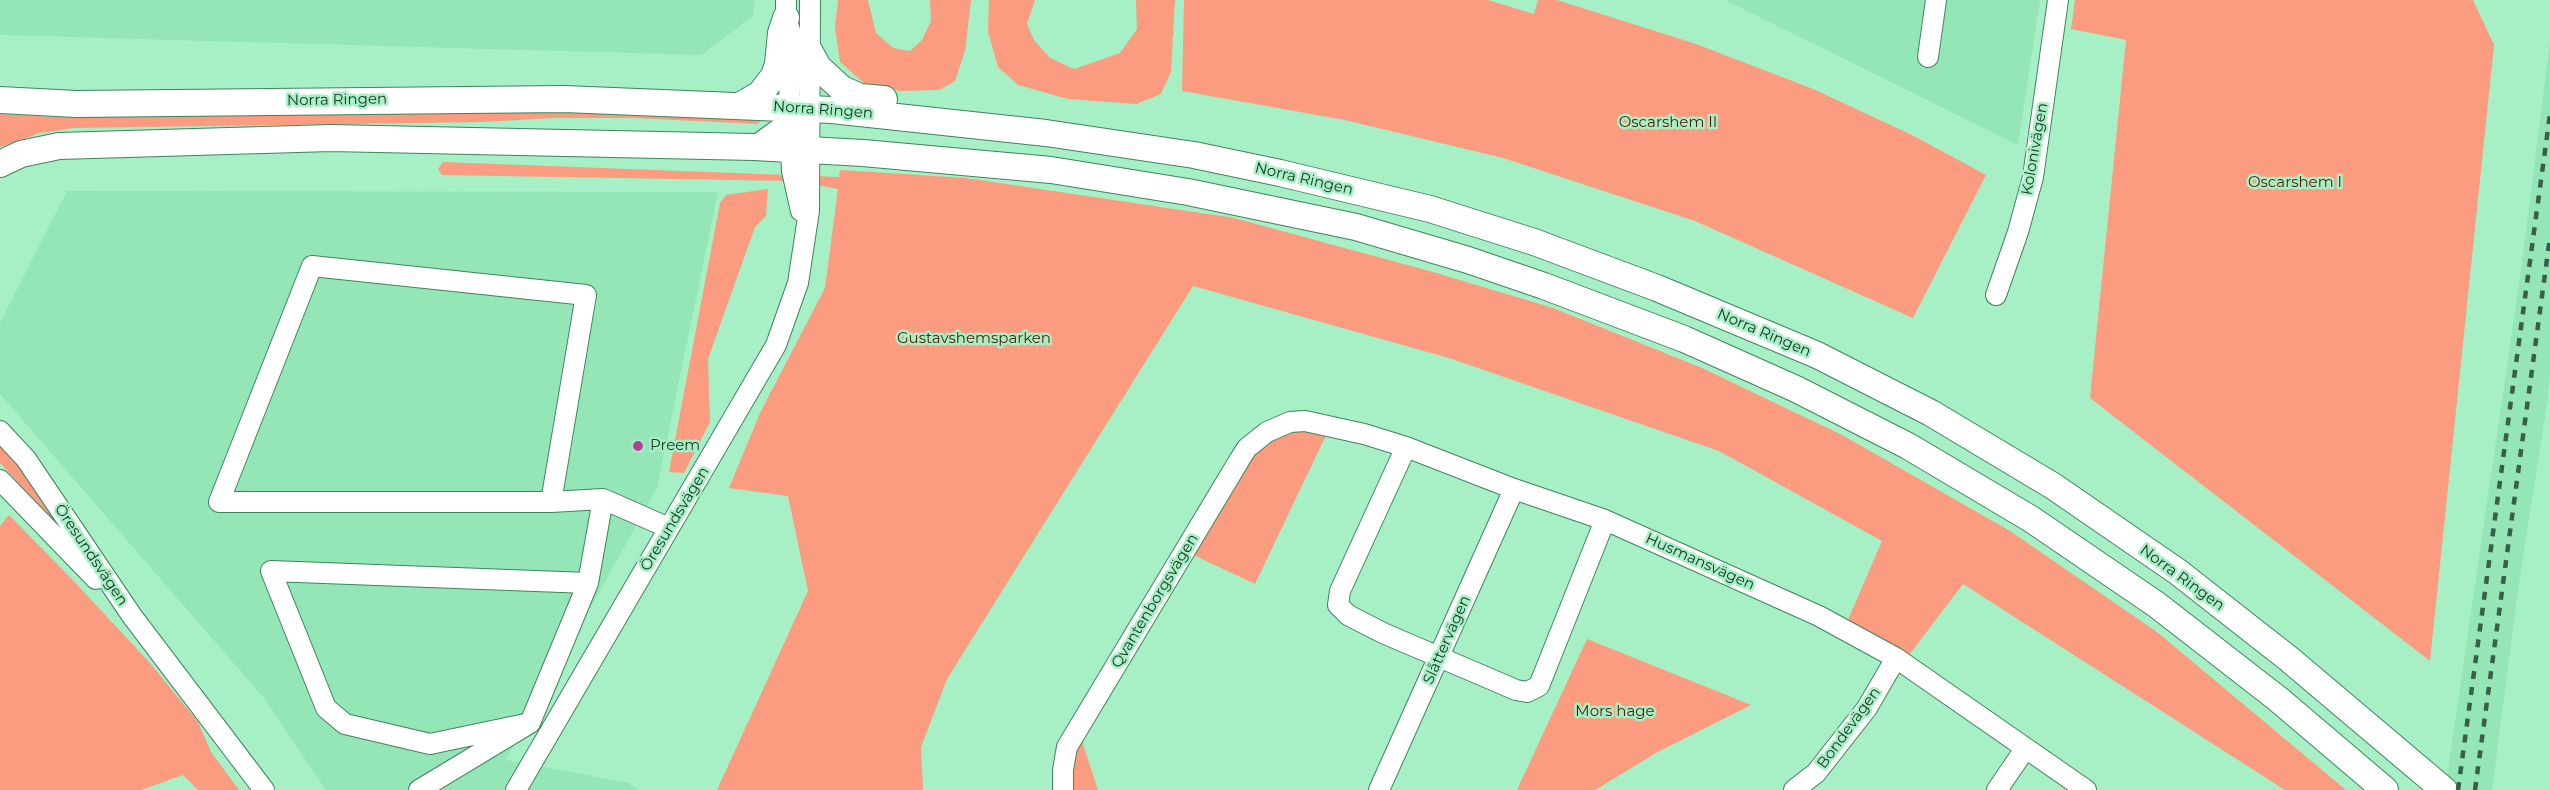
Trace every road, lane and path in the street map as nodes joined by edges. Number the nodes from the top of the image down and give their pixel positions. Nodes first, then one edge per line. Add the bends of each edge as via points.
1 (810, 0) edge
2 (1936, 0) edge
3 (2058, 0) edge
4 (786, 9) edge
5 (810, 52) junction
6 (1928, 57) dead end
7 (0, 100) edge
8 (741, 105) junction
9 (800, 125) junction
10 (974, 125) junction
11 (0, 164) edge
12 (1996, 295) dead end
13 (1276, 428) joint
14 (0, 431) edge
15 (1406, 447) junction
16 (0, 480) edge
17 (1514, 489) junction
18 (603, 499) junction
19 (551, 502) junction
20 (1605, 520) junction
21 (669, 528) junction
22 (588, 583) junction
23 (132, 616) junction
24 (1440, 658) junction
25 (1896, 658) junction
26 (530, 723) junction
27 (2025, 749) junction
28 (264, 790) edge
29 (419, 790) edge
30 (516, 790) edge
31 (1063, 790) edge
32 (1379, 790) edge
33 (1794, 790) edge
34 (1997, 790) edge
35 (2086, 790) edge
36 (2385, 790) edge
37 (2444, 790) edge

1 - 5 street
2 - 6 street
3 - 12 street, Kolonivägen via 2033,177
4 - 8 main road via 774,76 760,94
4 - 9 street
5 - 9 street
5 - 10 main road via 825,76 850,94 949,107
7 - 8 main road, Norra Ringen via 76,104 564,99
8 - 9 main road, Norra Ringen
9 - 10 main road, Norra Ringen
9 - 11 main road, Norra Ringen via 754,147 320,138 59,146 21,154
9 - 21 street, Öresundsvägen via 792,171 804,236 798,284 776,345
9 - 36 main road, Norra Ringen via 838,151 1052,170 1188,192 1356,227 1533,282 1684,339 1796,389 1908,446 2031,519 2166,612 2278,699
10 - 37 main road, Norra Ringen via 1194,155 1430,209 1608,269 1817,355 1931,413 2053,486 2178,572 2289,658
13 - 15 street, Husmansvägen via 1305,421
13 - 31 street, Qvantenborgsvägen via 1258,438 1244,453 1086,713 1067,747
14 - 23 street, Öresundsvägen via 26,459
15 - 17 street, Husmansvägen
15 - 24 street via 1340,591 1338,605 1348,615
16 - 23 street, Öresundsvägen
17 - 20 street, Husmansvägen
17 - 24 street, Slåttervägen
18 - 19 street
18 - 21 street
18 - 22 street
19 - 19 street via 586,295 312,266 219,502
20 - 24 street via 1539,686 1527,692 1516,690
20 - 25 street, Husmansvägen via 1819,616
21 - 30 street, Öresundsvägen
22 - 26 street
22 - 26 street via 271,571 326,708 345,724 430,744
23 - 28 street
24 - 32 street, Slåttervägen
25 - 27 street, Husmansvägen
25 - 33 street, Bondevägen via 1860,717 1816,773
26 - 29 street
27 - 34 street
27 - 35 street, Husmansvägen

